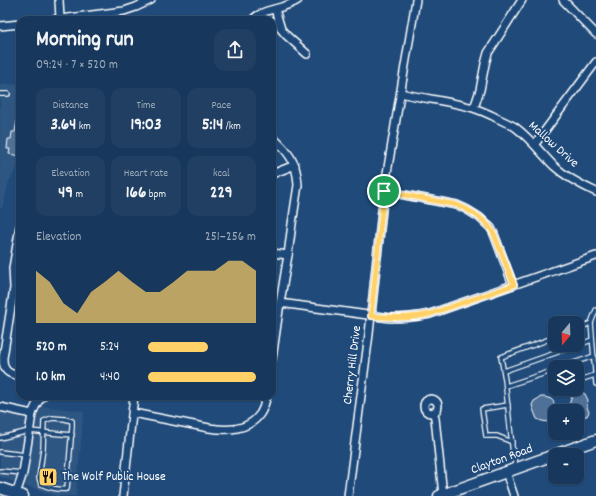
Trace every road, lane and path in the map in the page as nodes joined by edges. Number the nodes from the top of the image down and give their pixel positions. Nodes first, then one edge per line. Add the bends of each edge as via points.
1 (59, 0) edge
2 (151, 0) edge
3 (298, 0) edge
4 (416, 0) edge
5 (522, 0) edge
6 (563, 0) edge
7 (276, 8) junction
8 (60, 16) edge
9 (84, 16) edge
10 (258, 16) edge
11 (16, 24) edge
12 (0, 26) edge
13 (596, 34) edge
14 (307, 54) dead end
15 (596, 62) edge
16 (401, 93) junction
17 (0, 94) edge
18 (8, 94) dead end
19 (474, 108) junction
20 (276, 141) edge
21 (535, 144) junction
22 (295, 165) junction
23 (276, 172) edge
24 (384, 191) junction
25 (596, 192) edge
26 (16, 250) edge
27 (276, 253) edge
28 (288, 254) junction
29 (596, 256) edge
30 (514, 285) junction
31 (280, 303) junction
32 (596, 310) edge
33 (371, 316) junction
34 (591, 324) junction
35 (584, 326) edge
36 (276, 331) edge
37 (548, 340) edge
38 (592, 340) junction
39 (594, 356) junction
40 (582, 360) edge
41 (504, 371) junction
42 (548, 372) edge
43 (16, 375) edge
44 (595, 375) edge
45 (584, 379) edge
46 (596, 384) edge
47 (506, 386) junction
48 (38, 400) edge
49 (134, 400) edge
50 (265, 400) edge
51 (508, 404) junction
52 (0, 408) edge
53 (433, 412) dead end
54 (133, 413) junction
55 (32, 414) junction
56 (29, 431) junction
57 (44, 432) junction
58 (72, 435) junction
59 (0, 438) edge
60 (596, 440) edge
61 (512, 442) junction
62 (0, 452) edge
63 (26, 455) junction
64 (516, 468) junction
65 (0, 471) edge
66 (506, 472) junction
67 (23, 473) junction
68 (0, 488) edge
69 (19, 495) edge
70 (441, 495) edge
71 (123, 496) edge
72 (348, 496) edge
73 (514, 496) edge

1 - 8 street
2 - 9 street via 124,11
3 - 7 street
4 - 16 street, Cherry Hill Drive
5 - 19 street via 488,53
6 - 13 street
7 - 10 street
7 - 14 street via 280,29
11 - 12 street
15 - 21 street
16 - 19 street, Mallow Drive
16 - 24 street, Cherry Hill Drive
17 - 18 lane
19 - 21 street, Mallow Drive via 514,127
20 - 22 street via 286,150
21 - 25 street, Mallow Drive via 567,176
22 - 23 street
22 - 28 street via 298,185
24 - 30 street via 457,205 479,217 491,228
24 - 33 street, Cherry Hill Drive
26 - 43 street via 13,268 14,288 3,364 10,374
27 - 28 street
28 - 31 street
29 - 30 street
30 - 33 street via 419,317
31 - 33 street
31 - 36 street
32 - 34 lane
33 - 72 street, Cherry Hill Drive
34 - 35 lane
34 - 38 lane
37 - 41 lane via 501,357
38 - 39 lane
38 - 41 lane
39 - 40 lane
39 - 44 lane
41 - 47 lane
42 - 47 lane
44 - 45 lane
44 - 46 lane
47 - 51 lane
48 - 55 street
49 - 54 street
50 - 54 street via 256,419 241,428 220,430
51 - 61 lane
51 - 61 lane via 482,409 486,436 497,436
52 - 55 street
53 - 70 street
54 - 71 street
55 - 56 street
56 - 57 lane
56 - 59 lane
56 - 63 street
57 - 58 lane
57 - 58 lane via 44,421 64,418 72,421
57 - 58 lane via 41,484 62,489 67,489
60 - 64 main road, Clayton Road
61 - 64 lane
62 - 63 lane
63 - 67 street
64 - 66 main road, Clayton Road
65 - 67 lane
66 - 70 main road, Clayton Road
66 - 73 street
67 - 69 street
68 - 69 main road

